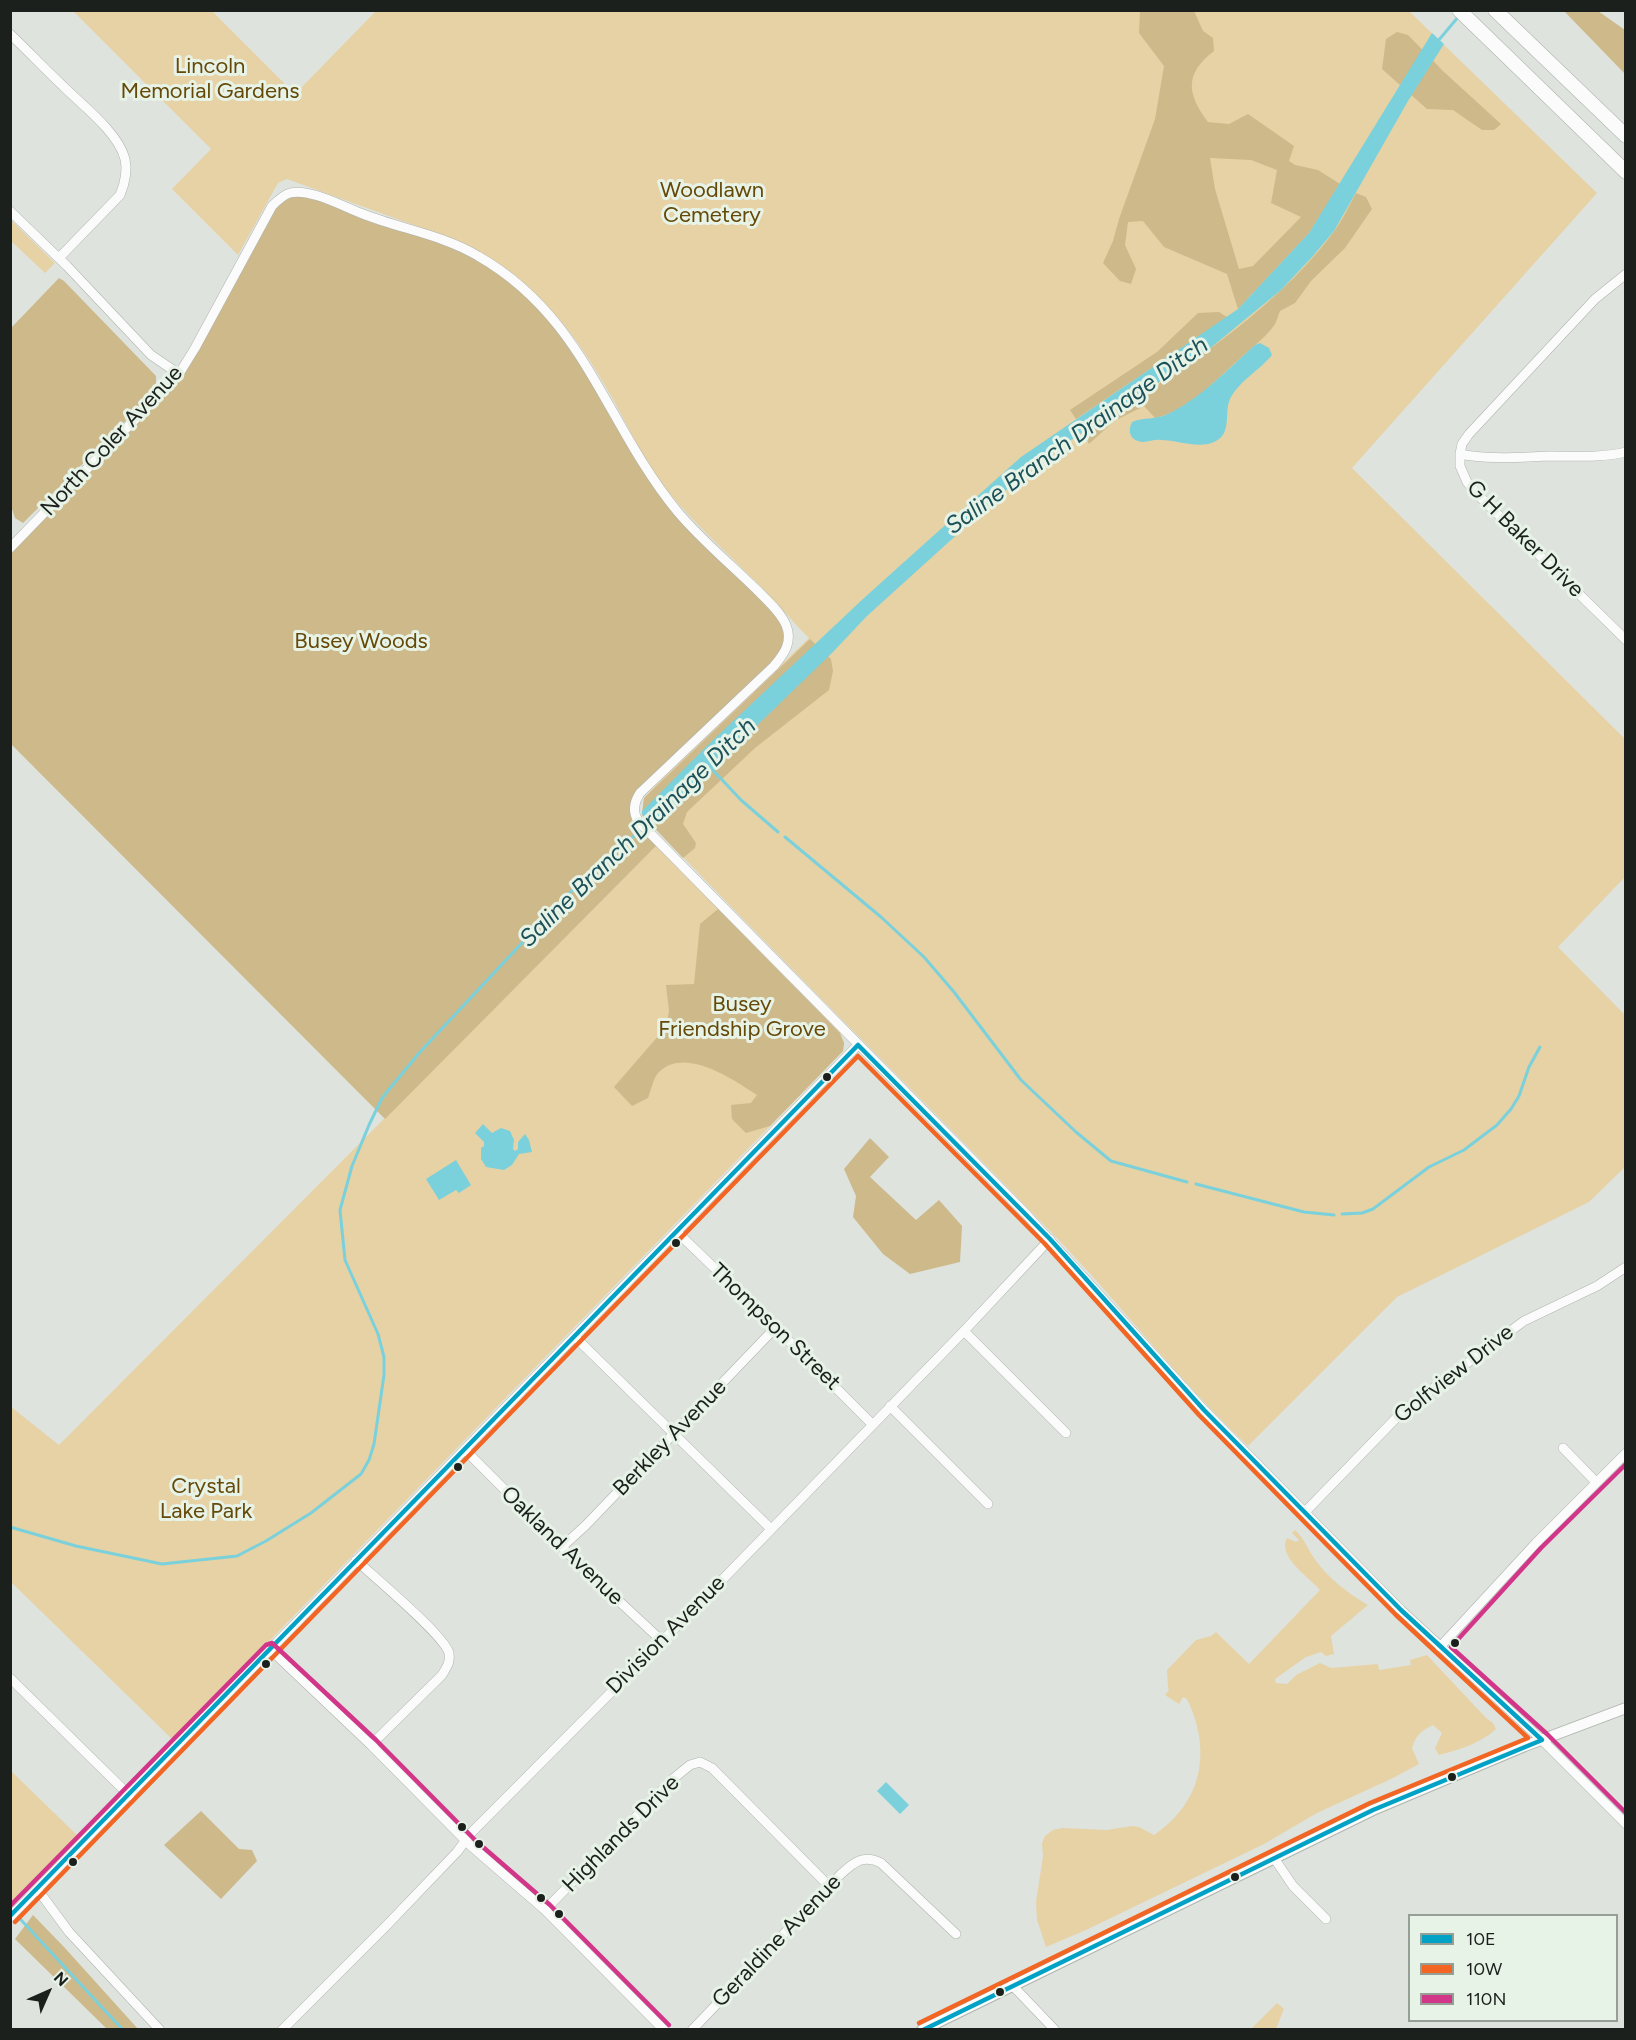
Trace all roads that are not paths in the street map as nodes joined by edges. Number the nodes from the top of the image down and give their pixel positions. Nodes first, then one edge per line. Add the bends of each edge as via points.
1 (1459, 10) edge
2 (1499, 14) edge
3 (10, 34) edge
4 (1626, 136) edge
5 (1626, 172) edge
6 (10, 211) edge
7 (59, 258) junction
8 (1626, 274) edge
9 (179, 374) junction
10 (1626, 452) edge
11 (1460, 454) junction
12 (10, 548) edge
13 (1626, 640) edge
14 (858, 1045) junction
15 (676, 1232) junction
16 (1050, 1239) junction
17 (1626, 1267) edge
18 (775, 1328) junction
19 (964, 1331) junction
20 (575, 1337) junction
21 (890, 1406) junction
22 (872, 1424) junction
23 (674, 1433) junction
24 (1066, 1433) dead end
25 (1563, 1448) dead end
26 (465, 1450) junction
27 (1626, 1452) edge
28 (1596, 1482) junction
29 (988, 1504) dead end
30 (1305, 1512) junction
31 (771, 1529) junction
32 (562, 1547) junction
33 (356, 1560) junction
34 (661, 1640) junction
35 (1440, 1647) junction
36 (271, 1650) junction
37 (10, 1678) edge
38 (1626, 1708) edge
39 (1542, 1740) junction
40 (371, 1745) junction
41 (130, 1796) junction
42 (1626, 1824) edge
43 (465, 1840) junction
44 (1274, 1858) junction
45 (829, 1886) junction
46 (38, 1890) junction
47 (545, 1910) junction
48 (10, 1917) edge
49 (1326, 1919) dead end
50 (956, 1934) dead end
51 (1012, 1985) junction
52 (160, 2030) edge
53 (282, 2030) edge
54 (664, 2030) edge
55 (692, 2030) edge
56 (922, 2030) edge
57 (1055, 2030) edge

1 - 5 highway
2 - 4 highway
3 - 7 street via 108,130 125,159 127,171 120,195
6 - 7 street
7 - 9 street via 151,355
8 - 11 street, G H Baker Drive via 1595,299 1479,421 1462,444
9 - 12 street, North Coler Avenue
9 - 14 street, North Coler Avenue via 256,232 272,206 287,194 323,198 464,248 496,267 539,303 588,366 656,485 782,618 789,635 782,656 640,793 634,812 644,828
10 - 11 street via 1596,456
11 - 13 street, G H Baker Drive via 1463,476 1477,494
14 - 15 street
14 - 16 street
15 - 18 street, Thompson Street
15 - 20 street
16 - 19 street, Division Avenue
16 - 30 street via 1162,1366
17 - 30 street, Golfview Drive via 1597,1286 1524,1321 1421,1396
18 - 22 street, Thompson Street
18 - 23 street, Berkley Avenue
19 - 21 street, Division Avenue
19 - 24 street
20 - 23 street
20 - 26 street
21 - 22 street, Division Avenue
21 - 29 street
22 - 31 street, Division Avenue
23 - 31 street
23 - 32 street, Berkley Avenue
25 - 28 street
26 - 32 street, Oakland Avenue
26 - 33 street
27 - 28 street
28 - 35 street
30 - 35 street
31 - 34 street, Division Avenue
32 - 34 street, Oakland Avenue
33 - 36 street
33 - 40 street via 440,1638 449,1655 442,1675
34 - 43 street, Division Avenue
35 - 39 street
36 - 40 street
36 - 41 street
37 - 41 street
38 - 39 main road
39 - 42 street
39 - 44 main road via 1373,1810
40 - 43 street
41 - 46 street
43 - 47 street
43 - 53 street, Division Avenue
44 - 49 street via 1293,1886
44 - 51 main road
45 - 47 street, Highlands Drive via 712,1768 694,1763 674,1778
45 - 50 street, Geraldine Avenue via 856,1861 874,1859
45 - 55 street, Geraldine Avenue
46 - 48 street
46 - 52 street via 69,1932
47 - 54 street
51 - 56 main road
51 - 57 street

